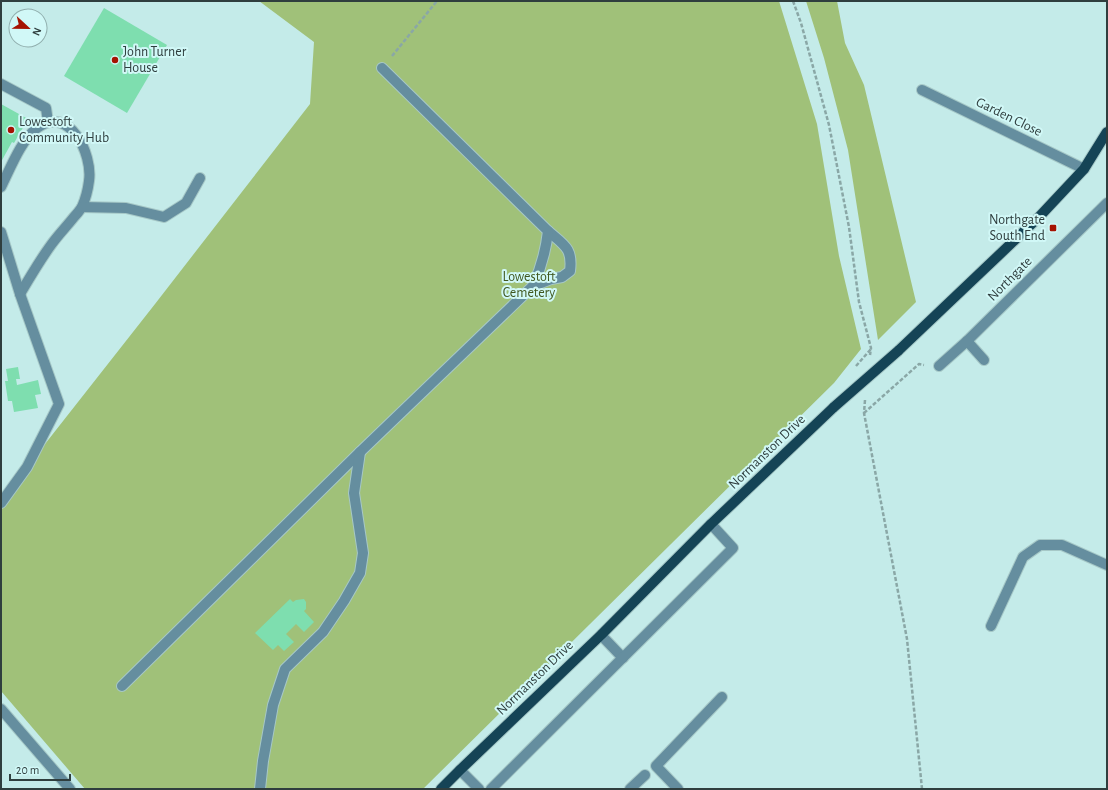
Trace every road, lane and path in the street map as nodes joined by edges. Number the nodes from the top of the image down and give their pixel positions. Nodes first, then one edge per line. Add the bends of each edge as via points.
1 (437, 1) edge
2 (793, 1) edge
3 (382, 68) joint
4 (1, 84) edge
5 (922, 90) dead end
6 (48, 122) junction
7 (1107, 132) edge
8 (1084, 169) junction
9 (200, 178) dead end
10 (1, 187) edge
11 (1107, 203) edge
12 (82, 208) junction
13 (548, 231) junction
14 (1, 232) edge
15 (533, 286) junction
16 (20, 294) junction
17 (966, 342) junction
18 (871, 348) junction
19 (870, 355) dead end
20 (984, 360) dead end
21 (939, 366) dead end
22 (854, 368) dead end
23 (909, 374) dead end
24 (866, 399) dead end
25 (864, 414) junction
26 (360, 452) junction
27 (1, 503) edge
28 (711, 524) junction
29 (1107, 565) edge
30 (991, 626) dead end
31 (601, 635) junction
32 (623, 658) junction
33 (122, 686) dead end
34 (722, 697) dead end
35 (1, 709) edge
36 (460, 770) junction
37 (645, 775) dead end
38 (70, 789) edge
39 (260, 789) edge
40 (442, 789) edge
41 (479, 789) edge
42 (491, 789) edge
43 (630, 789) edge
44 (678, 789) edge
45 (922, 789) edge

1 - 3 path
2 - 18 path via 829,125 860,302
3 - 13 street
4 - 6 street via 46,108
5 - 8 street, Garden Close
6 - 10 street via 36,129 27,139
6 - 12 street via 57,121 68,126 86,150 90,166 89,181
7 - 8 main road, Normanston Drive
8 - 28 main road, Normanston Drive, bridge via 1039,217
9 - 12 street via 186,203 164,217 126,208
11 - 17 street, Northgate
12 - 16 street via 51,245
13 - 15 street via 540,268
13 - 15 street via 568,248 572,260 570,271 562,277
14 - 16 street
15 - 26 street
16 - 27 street via 59,404 27,467
17 - 20 street
17 - 21 street, Northgate
18 - 19 path
18 - 22 path
23 - 25 path
24 - 25 path
25 - 45 path via 907,639
26 - 33 street
26 - 39 street via 354,493 363,553 360,574 323,632 285,669 273,705
28 - 31 main road, Normanston Drive
28 - 32 street via 733,548
29 - 30 street via 1062,545 1040,545 1023,557
31 - 32 street
31 - 36 main road, Normanston Drive
32 - 42 street
34 - 44 street via 656,766
35 - 38 street
36 - 40 main road, Normanston Drive
36 - 41 street
37 - 43 street

